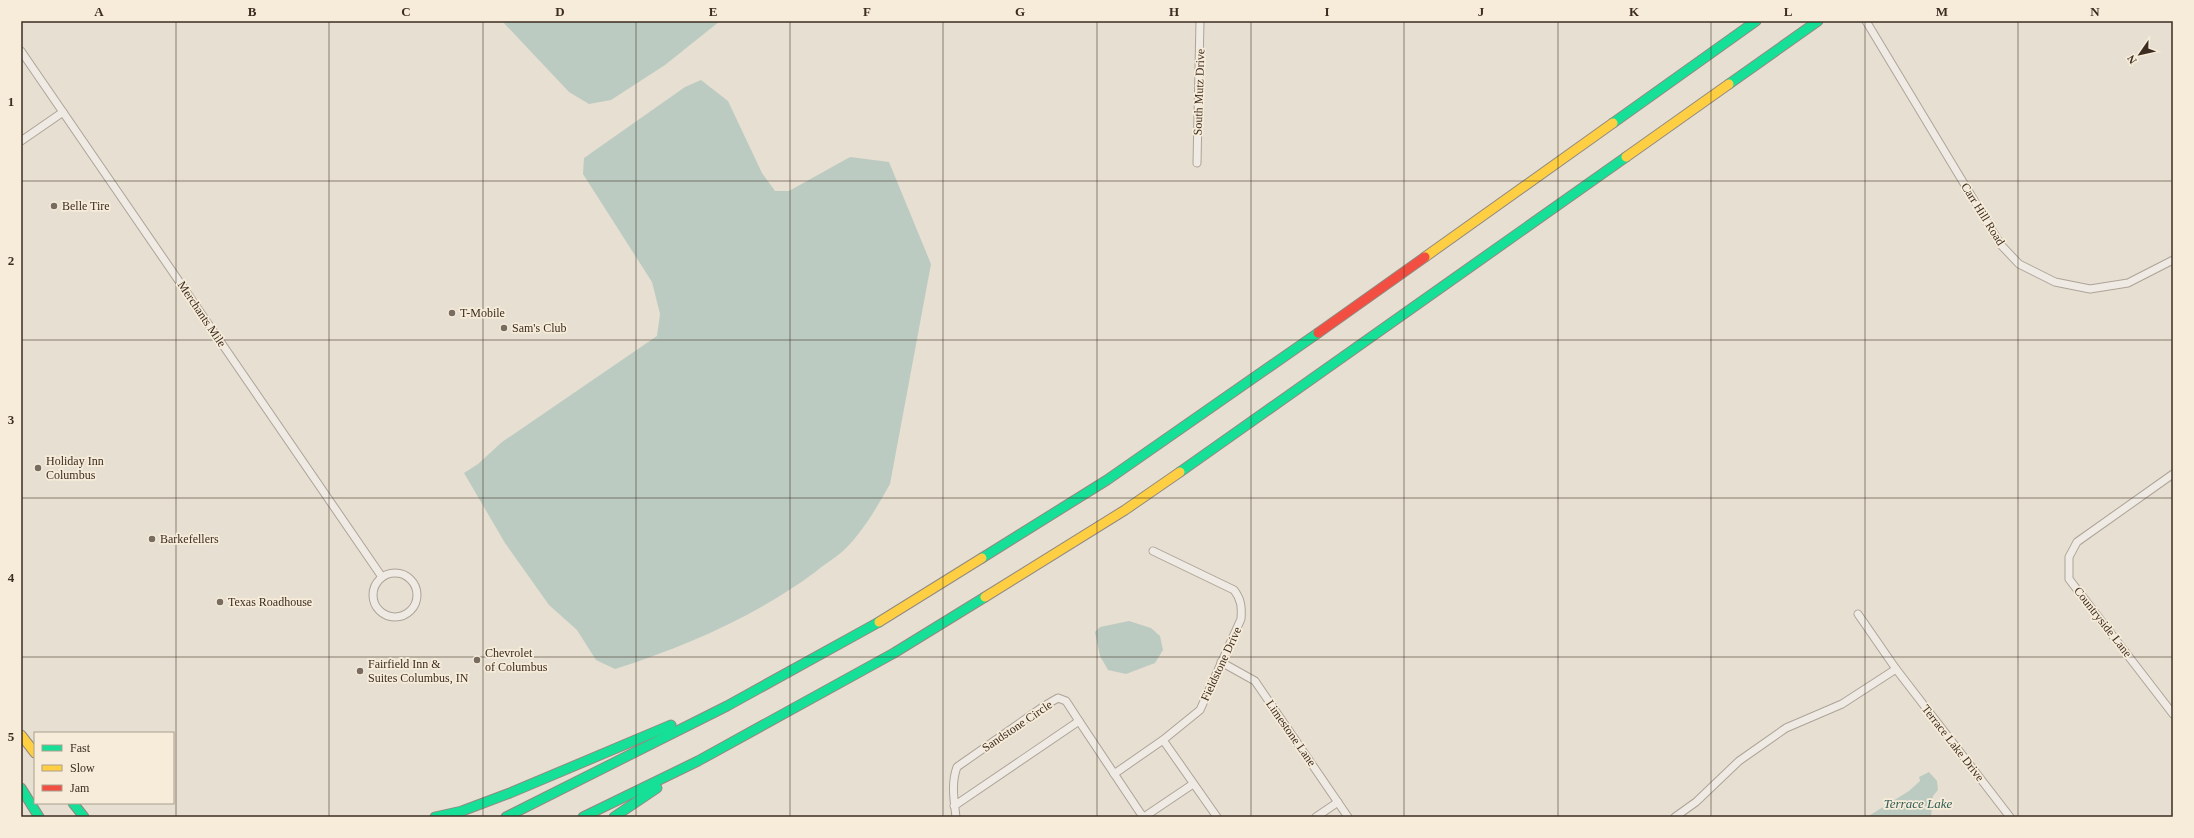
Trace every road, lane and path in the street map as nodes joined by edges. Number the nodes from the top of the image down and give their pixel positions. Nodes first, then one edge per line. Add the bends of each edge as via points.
1 (1200, 21) edge
2 (1756, 21) edge
3 (1818, 21) edge
4 (1868, 24) edge
5 (21, 51) edge
6 (63, 112) junction
7 (21, 141) edge
8 (1197, 163) dead end
9 (2173, 260) edge
10 (2173, 474) edge
11 (1153, 551) dead end
12 (382, 577) junction
13 (1858, 614) dead end
14 (1221, 662) junction
15 (1896, 669) junction
16 (727, 706) junction
17 (2173, 714) edge
18 (1079, 721) junction
19 (21, 735) edge
20 (1163, 740) junction
21 (34, 752) edge
22 (698, 761) junction
23 (1114, 774) junction
24 (21, 783) edge
25 (1193, 784) junction
26 (21, 788) edge
27 (34, 799) edge
28 (1338, 802) junction
29 (38, 804) edge
30 (74, 804) edge
31 (954, 806) junction
32 (39, 817) edge
33 (48, 817) edge
34 (84, 817) edge
35 (435, 817) edge
36 (506, 817) edge
37 (583, 817) edge
38 (614, 817) edge
39 (956, 817) edge
40 (1143, 817) edge
41 (1217, 817) edge
42 (1316, 817) edge
43 (1348, 817) edge
44 (1675, 817) edge
45 (2010, 817) edge

1 - 8 street, South Mutz Drive
2 - 16 highway via 1289,354 1107,480 876,624
3 - 22 highway via 1125,510 894,653
4 - 9 street, Carr Hill Road via 2001,245 2019,264 2055,282 2090,289 2128,283
5 - 6 street, Merchants Mile
6 - 7 street
6 - 12 street, Merchants Mile
10 - 17 street, Countryside Lane via 2077,542 2069,557 2069,578
11 - 14 street, Fieldstone Drive via 1234,590 1240,597 1241,619
12 - 12 street via 377,582 373,596 378,610 391,617 405,615 417,598 414,584 403,575 389,574
13 - 15 street, Terrace Lake Drive
14 - 20 street, Fieldstone Drive via 1200,710
14 - 28 street, Limestone Lane via 1255,681
15 - 44 street via 1842,704 1786,728 1766,741
15 - 45 street, Terrace Lake Drive
16 - 35 highway via 704,712 462,811
16 - 36 highway
18 - 23 street
18 - 31 street
18 - 31 street, Sandstone Circle via 1066,701 1058,698 1044,706 957,767 953,777
19 - 21 highway
20 - 23 street, Fieldstone Drive
20 - 25 street
22 - 37 highway
22 - 38 highway
23 - 40 street
24 - 27 highway
25 - 40 street
25 - 41 street
26 - 32 highway
28 - 42 street
28 - 43 street, Limestone Lane
29 - 33 highway
30 - 34 highway
31 - 39 street

